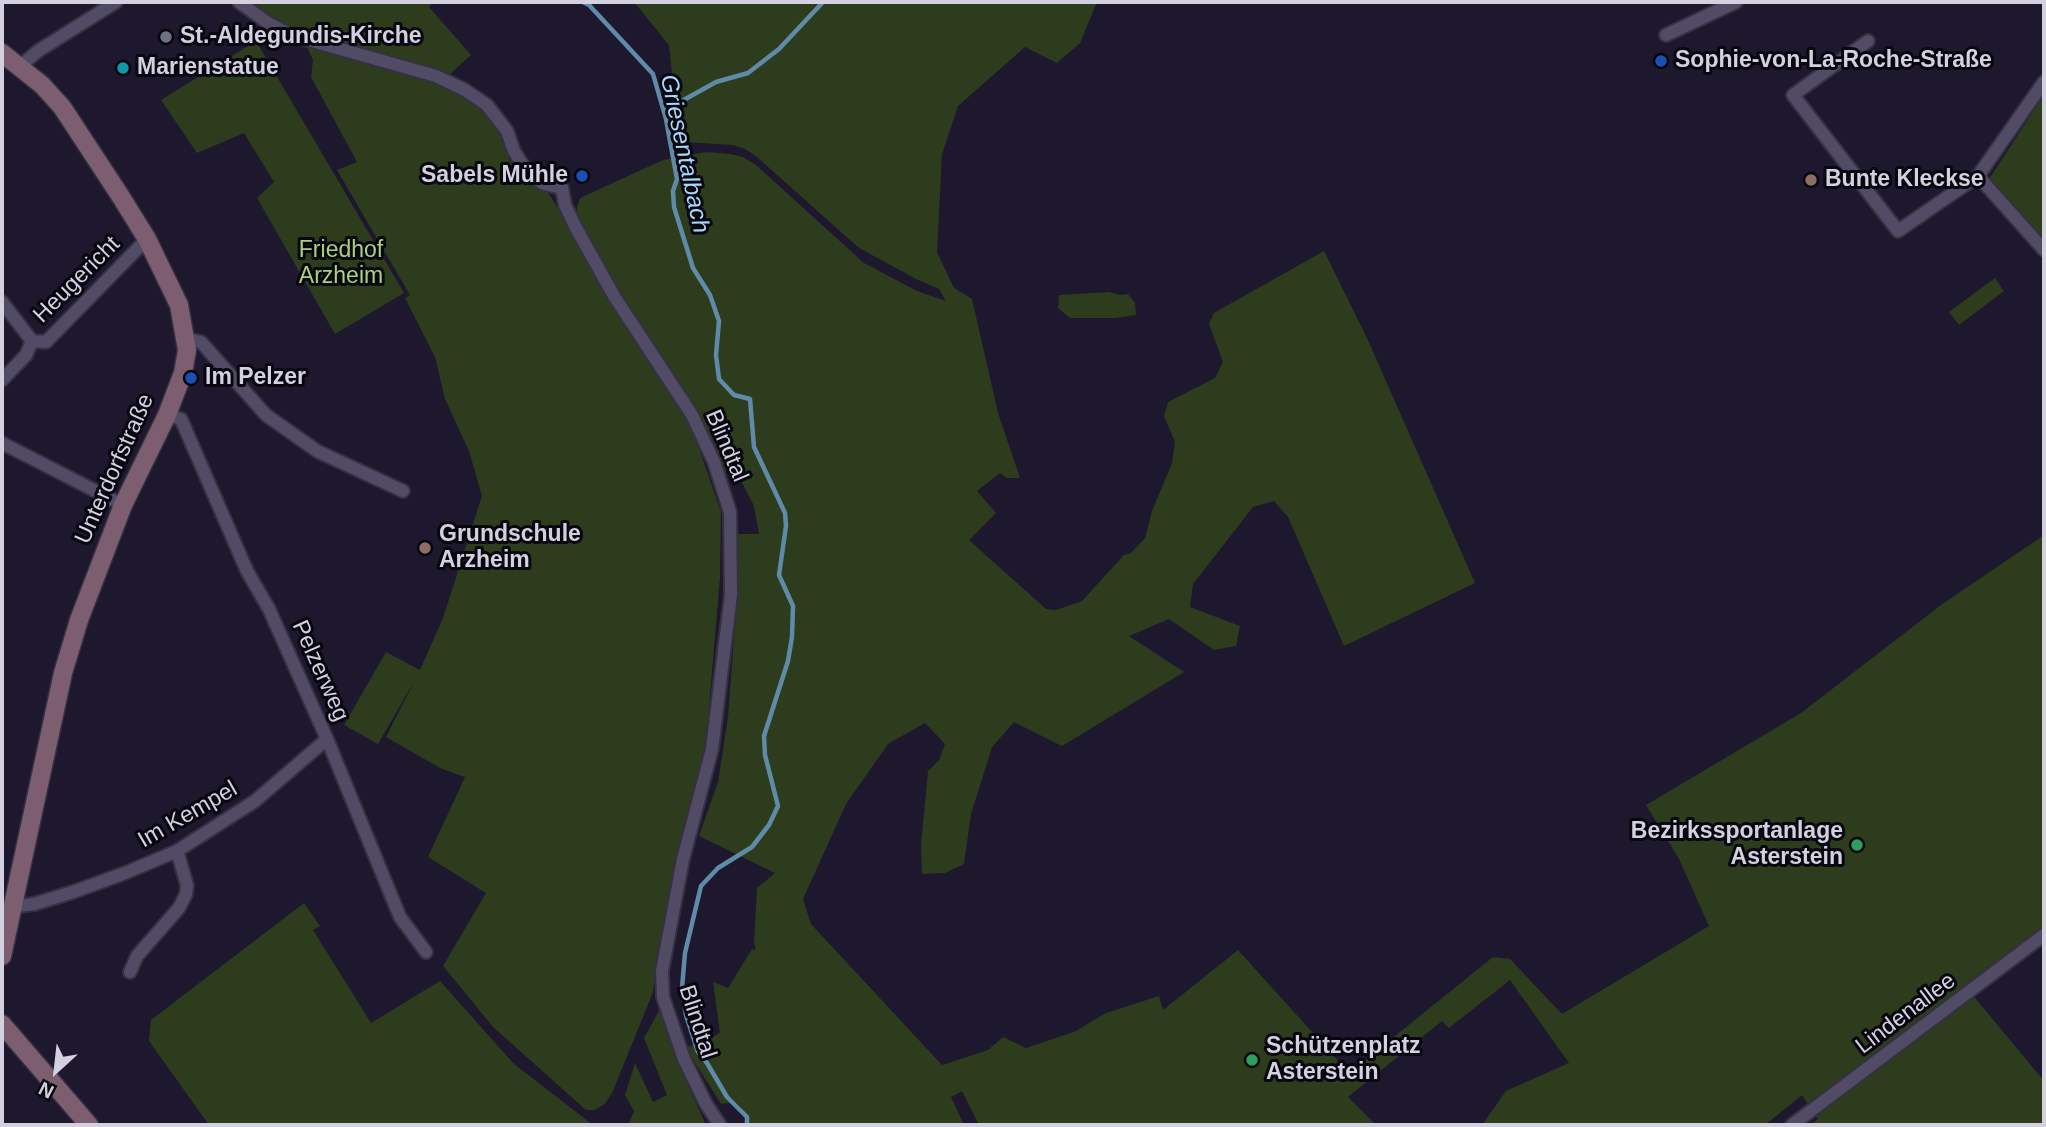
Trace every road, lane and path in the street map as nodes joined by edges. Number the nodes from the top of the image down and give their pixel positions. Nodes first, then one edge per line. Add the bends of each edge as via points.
1 (116, 2) edge
2 (239, 2) edge
3 (1736, 2) edge
4 (1666, 35) dead end
5 (1868, 41) dead end
6 (2, 53) edge
7 (19, 67) junction
8 (2044, 82) edge
9 (1978, 176) junction
10 (147, 239) junction
11 (2044, 250) edge
12 (2, 302) edge
13 (186, 339) junction
14 (32, 341) junction
15 (2, 380) edge
16 (167, 415) junction
17 (2, 443) edge
18 (404, 491) dead end
19 (123, 505) junction
20 (327, 739) junction
21 (177, 851) junction
22 (11, 907) junction
23 (2044, 935) edge
24 (426, 952) dead end
25 (2, 956) edge
26 (130, 972) dead end
27 (2, 1024) edge
28 (89, 1125) edge
29 (720, 1125) edge
30 (1792, 1125) edge

1 - 7 street
2 - 29 street, Blindtal via 291,35 436,76 487,105 529,175 562,188 569,214 614,296 692,415 714,462 730,512 731,595 712,749 683,859 662,971 663,997 684,1059
3 - 4 street
5 - 9 street via 1793,95 1898,231
6 - 7 street, Unterdorfstraße
7 - 10 street, Unterdorfstraße via 42,85 71,119
8 - 9 street
9 - 11 street
10 - 13 street, Unterdorfstraße via 179,305
10 - 14 street, Heugericht via 46,342
12 - 14 street, Heugericht
13 - 16 street, Unterdorfstraße via 183,373
13 - 18 street via 201,342 266,415 317,451
14 - 15 street, Heugericht via 26,355
16 - 19 street, Unterdorfstraße
16 - 20 street, Pelzerweg via 181,419
17 - 19 street
19 - 22 street, Unterdorfstraße via 63,673
20 - 21 street, Im Kempel via 255,801
20 - 24 street, Pelzerweg via 400,916
21 - 22 street, Im Kempel via 73,892
21 - 26 street via 186,894 137,956
22 - 25 street, Unterdorfstraße
23 - 30 street, Lindenallee
27 - 28 street

